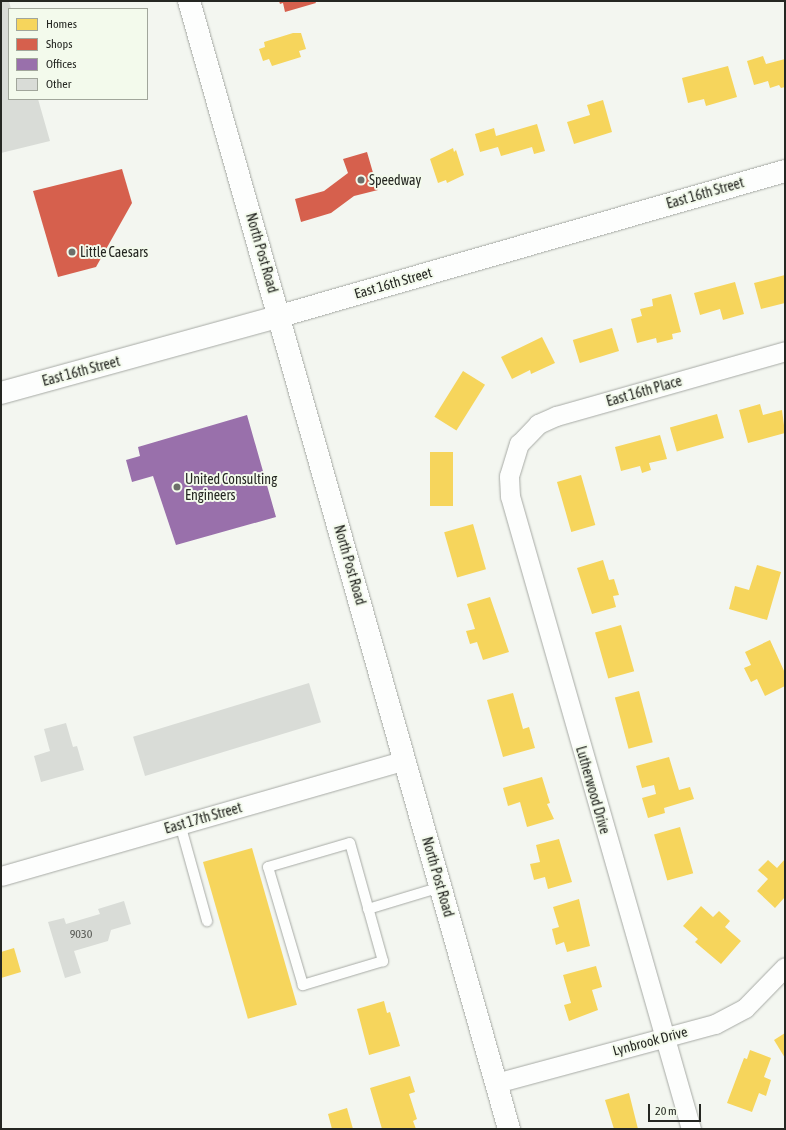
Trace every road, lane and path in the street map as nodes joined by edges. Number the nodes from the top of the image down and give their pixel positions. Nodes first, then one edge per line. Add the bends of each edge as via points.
1 (195, 2) edge
2 (785, 171) edge
3 (280, 316) junction
4 (785, 350) edge
5 (1, 393) edge
6 (516, 451) joint
7 (405, 760) junction
8 (180, 824) junction
9 (1, 876) edge
10 (441, 886) junction
11 (368, 909) junction
12 (207, 921) dead end
13 (785, 967) edge
14 (664, 1037) junction
15 (496, 1083) junction
16 (509, 1129) edge
17 (691, 1129) edge

1 - 3 main road, North Post Road
2 - 3 main road, East 16th Street
3 - 5 main road, East 16th Street
3 - 7 main road, North Post Road
4 - 6 street, East 16th Place via 556,416 538,424
6 - 14 street, Lutherwood Drive via 509,476 510,496
7 - 8 street, East 17th Street
7 - 10 main road, North Post Road
8 - 9 street, East 17th Street
8 - 12 lane
10 - 11 lane
10 - 15 main road, North Post Road
11 - 11 lane via 350,843 268,867 303,985 383,961
13 - 14 street, Lynbrook Drive via 758,996 731,1017 715,1024
14 - 15 street, Lynbrook Drive
14 - 17 street, Lutherwood Drive
15 - 16 main road, North Post Road

